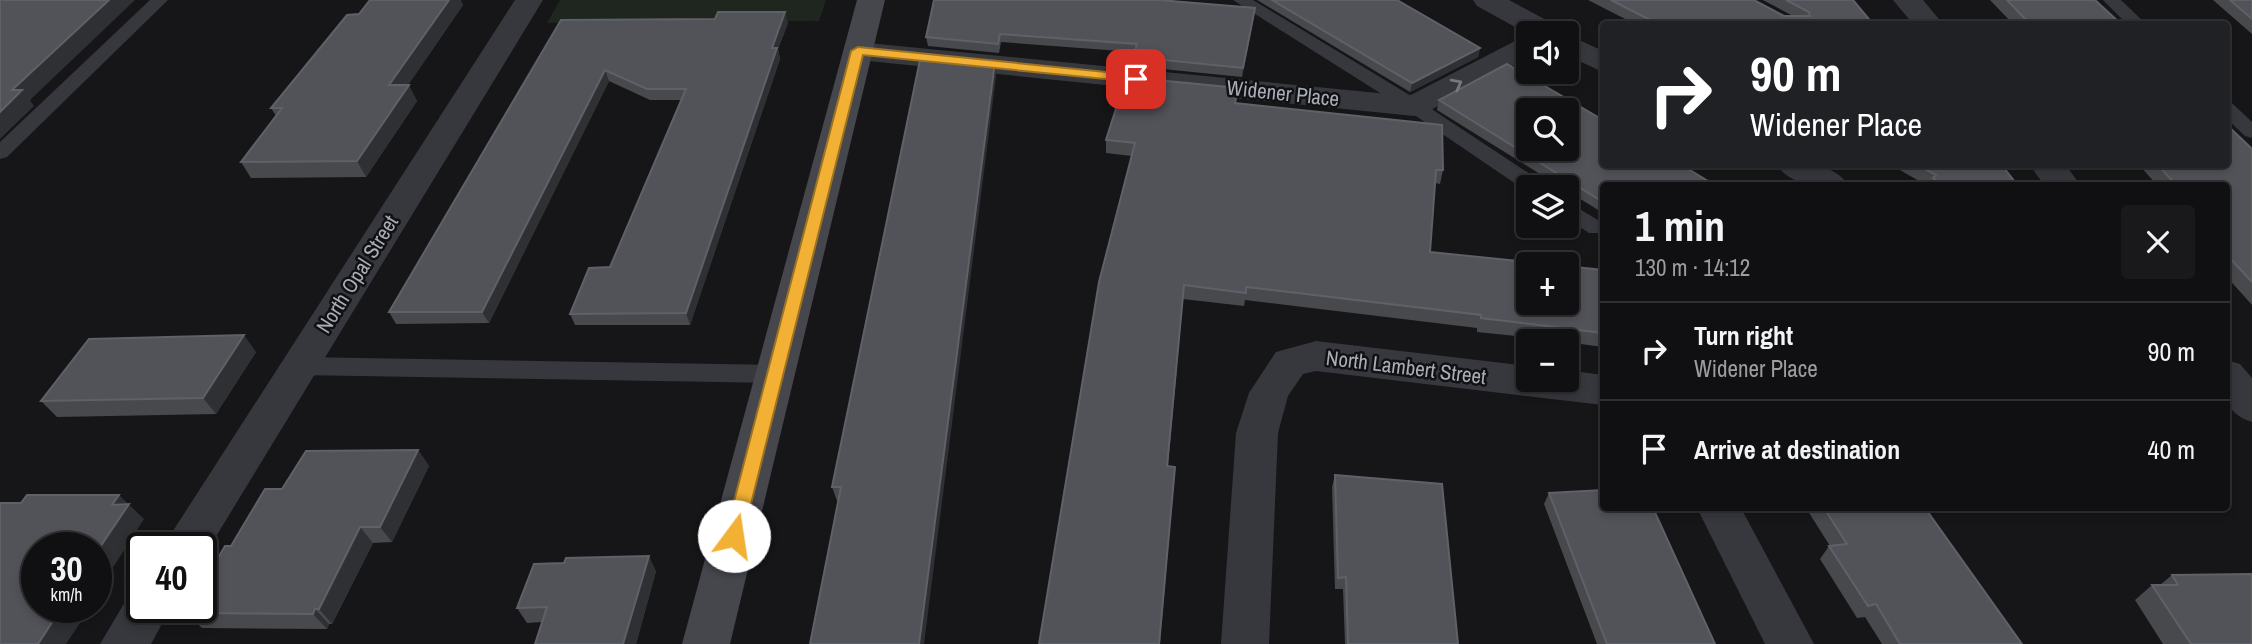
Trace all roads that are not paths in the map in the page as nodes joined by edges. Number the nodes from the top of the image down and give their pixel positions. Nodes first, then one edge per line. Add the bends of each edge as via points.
1 (160, 0) edge
2 (529, 0) edge
3 (871, 0) edge
4 (1241, 0) edge
5 (1488, 0) edge
6 (1907, 0) edge
7 (2111, 0) edge
8 (1526, 21) edge
9 (1925, 21) edge
10 (2134, 21) edge
11 (1579, 50) edge
12 (858, 51) junction
13 (1516, 52) edge
14 (1600, 61) edge
15 (1414, 106) junction
16 (2230, 112) edge
17 (2252, 132) edge
18 (0, 153) edge
19 (1800, 168) edge
20 (2049, 168) edge
21 (1517, 175) edge
22 (1825, 182) edge
23 (2061, 182) edge
24 (1579, 217) edge
25 (1596, 228) dead end
26 (299, 366) junction
27 (776, 374) junction
28 (2230, 380) edge
29 (1600, 390) edge
30 (2230, 398) edge
31 (2252, 408) edge
32 (1721, 511) edge
33 (195, 532) edge
34 (138, 623) edge
35 (124, 644) edge
36 (706, 644) edge
37 (1245, 644) edge
38 (1790, 644) edge

1 - 18 lane
2 - 26 street, North Opal Street
3 - 12 street
4 - 15 lane
5 - 8 street
6 - 9 street
7 - 10 lane
11 - 14 street
12 - 15 street, Widener Place
12 - 27 street
15 -> 13 street
15 - 21 lane
16 - 17 lane
19 - 22 street
20 - 23 street
24 - 25 lane
26 - 27 lane
26 - 33 street, North Opal Street
27 - 36 street
28 - 31 street
29 - 37 street, North Lambert Street via 1316,356 1290,362 1269,393 1257,433
30 - 31 street
32 - 38 street
34 - 35 street

